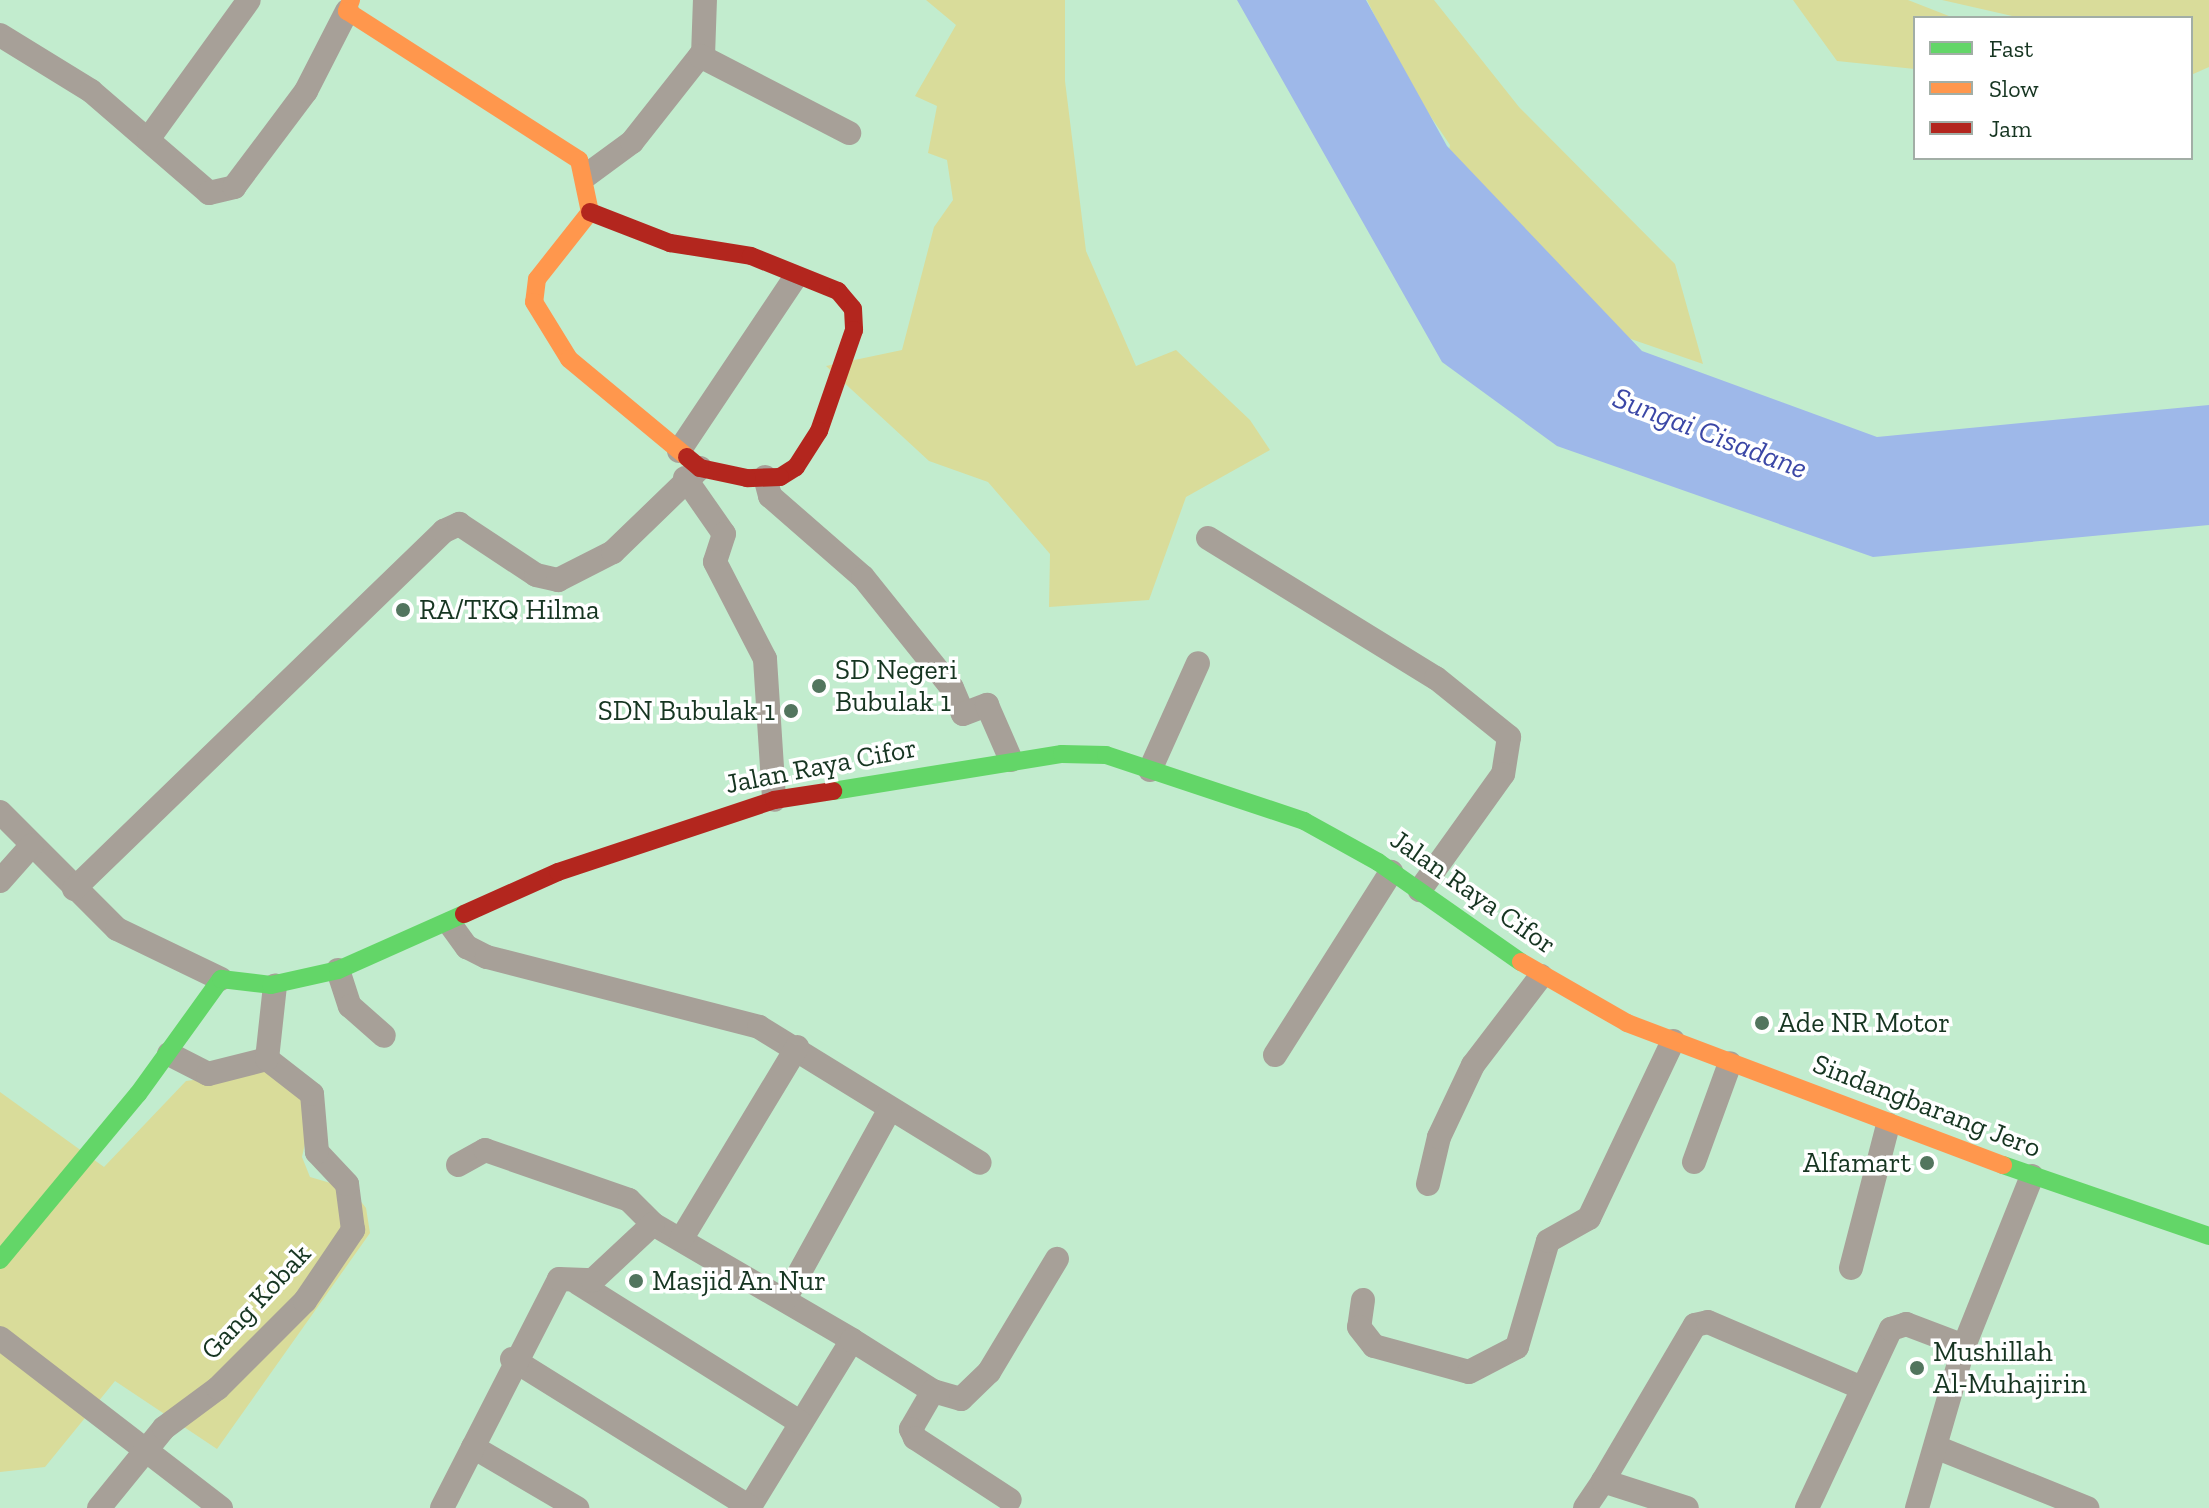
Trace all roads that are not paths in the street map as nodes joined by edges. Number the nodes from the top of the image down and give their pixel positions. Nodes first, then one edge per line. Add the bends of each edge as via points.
1 (249, 0) edge
2 (705, 0) edge
3 (349, 6) edge
4 (0, 35) edge
5 (703, 56) junction
6 (849, 133) dead end
7 (149, 138) junction
8 (587, 175) junction
9 (590, 212) junction
10 (795, 278) junction
11 (679, 451) junction
12 (692, 473) junction
13 (765, 477) junction
14 (1208, 538) dead end
15 (1198, 663) dead end
16 (1011, 760) junction
17 (1150, 770) junction
18 (774, 800) junction
19 (0, 812) edge
20 (32, 845) junction
21 (1391, 872) junction
22 (0, 881) edge
23 (74, 889) junction
24 (1420, 890) junction
25 (450, 924) junction
26 (338, 970) junction
27 (1541, 976) junction
28 (221, 979) junction
29 (275, 985) junction
30 (1627, 1023) joint
31 (384, 1036) dead end
32 (1673, 1041) junction
33 (797, 1047) junction
34 (169, 1054) junction
35 (1275, 1055) dead end
36 (267, 1059) junction
37 (1730, 1063) junction
38 (890, 1109) junction
39 (1888, 1125) junction
40 (1694, 1162) dead end
41 (980, 1163) dead end
42 (458, 1165) dead end
43 (2032, 1176) junction
44 (1428, 1184) dead end
45 (653, 1224) junction
46 (2209, 1236) edge
47 (682, 1238) junction
48 (1057, 1259) dead end
49 (0, 1260) edge
50 (1851, 1268) dead end
51 (578, 1283) junction
52 (785, 1299) junction
53 (1363, 1300) dead end
54 (0, 1338) edge
55 (852, 1340) junction
56 (1964, 1346) junction
57 (512, 1359) junction
58 (1860, 1387) junction
59 (933, 1391) junction
60 (800, 1422) junction
61 (149, 1447) junction
62 (473, 1447) junction
63 (1938, 1448) junction
64 (1603, 1481) junction
65 (1010, 1500) dead end
66 (2060, 1503) edge
67 (99, 1508) edge
68 (221, 1508) edge
69 (442, 1508) edge
70 (577, 1508) edge
71 (750, 1508) edge
72 (1585, 1508) edge
73 (1687, 1508) edge
74 (1807, 1508) edge
75 (1917, 1508) edge
76 (2087, 1508) edge

1 - 7 street
2 - 5 street
3 - 7 street via 306,91 234,187 209,193
3 - 8 street via 491,109 560,144
4 - 7 street
5 - 6 street
5 - 8 street via 632,142
8 - 9 street
9 - 10 street via 670,243 751,256
9 - 11 street via 537,279 534,302 569,359
10 - 11 street
10 - 13 street via 838,291 853,309 854,330 819,431 796,467
11 - 12 street
12 - 13 street
12 - 18 street via 724,534 715,562 765,659
12 - 23 street via 613,552 558,580 536,575 459,524 444,531
13 - 16 street via 770,496 863,577 952,688 963,714 987,705
14 - 24 street via 1436,678 1509,737 1503,774
15 - 17 street
16 - 17 street, Jalan Raya Cifor via 1106,755
16 - 18 street, Jalan Raya Cifor
17 - 21 street, Jalan Raya Cifor via 1304,821
18 - 25 street, Jalan Raya Cifor via 558,872
19 - 20 street, Jalan Raya Cifor
20 - 22 street
20 - 23 street, Jalan Raya Cifor
21 - 24 street, Jalan Raya Cifor
21 - 35 street
23 - 28 street, Jalan Raya Cifor via 138,944
24 - 27 street, Jalan Raya Cifor
25 - 26 street, Jalan Raya Cifor
25 - 33 street via 467,947 487,957 618,996 745,1021
26 - 29 street, Jalan Raya Cifor
26 - 31 street via 350,1006
27 - 30 street, Jalan Raya Cifor
27 - 44 street via 1468,1075 1439,1137
28 - 29 street, Jalan Raya Cifor
28 - 34 street
29 - 36 street
30 - 32 street, Sindangbarang Jero
32 - 37 street, Sindangbarang Jero
32 - 53 street via 1589,1218 1548,1241 1517,1347 1469,1372 1386,1350 1363,1337
33 - 38 street
33 - 47 street
34 - 36 street via 208,1074
34 - 49 street
36 - 61 street, Gang Kobak via 312,1094 317,1152 347,1184 353,1230 305,1301
37 - 39 street, Sindangbarang Jero
37 - 40 street
38 - 41 street
38 - 52 street
39 - 43 street, Sindangbarang Jero
39 - 50 street
42 - 45 street via 485,1150 629,1200
43 - 46 street, Sindangbarang Jero
43 - 56 street
45 - 47 street
45 - 51 street via 593,1280
47 - 52 street
48 - 59 street via 976,1389 961,1399
51 - 57 street via 559,1279
51 - 60 street
52 - 55 street
54 - 61 street
55 - 59 street
55 - 60 street
56 - 58 street via 1906,1324 1891,1329
56 - 63 street
57 - 62 street
57 - 71 street
58 - 64 street via 1708,1322 1695,1325
58 - 74 street
59 - 65 street via 911,1429 915,1438
60 - 71 street
61 - 67 street, Gang Kobak
61 - 68 street
62 - 69 street
62 - 70 street
63 - 66 street
63 - 75 street
64 - 72 street
64 - 73 street
66 - 76 street

